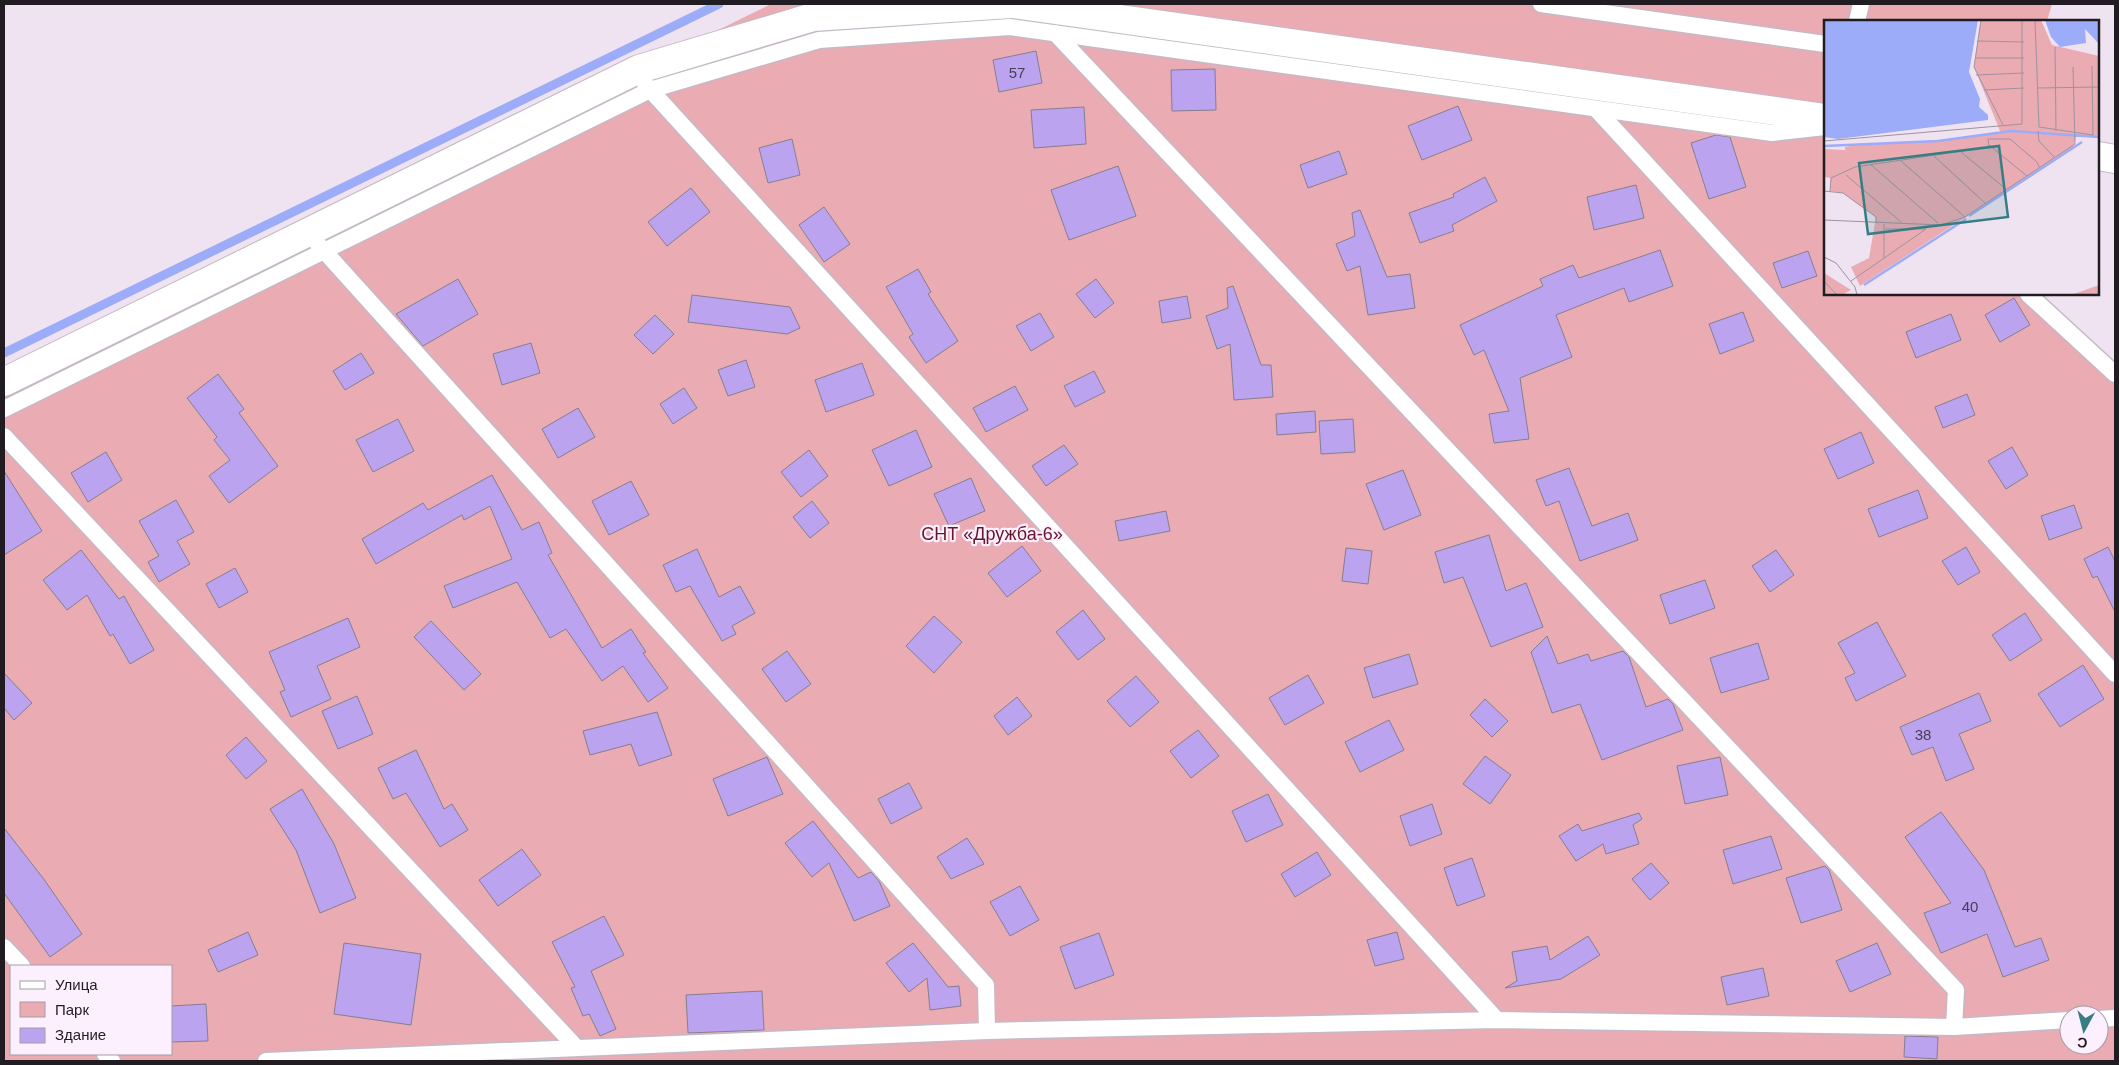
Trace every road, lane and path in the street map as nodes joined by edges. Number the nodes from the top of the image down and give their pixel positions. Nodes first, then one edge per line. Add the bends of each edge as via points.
1 (1011, 4) edge
2 (1542, 4) edge
3 (1862, 4) edge
4 (1857, 20) edge
5 (1055, 33) junction
6 (1824, 44) edge
7 (642, 81) junction
8 (1596, 108) junction
9 (1824, 118) edge
10 (1824, 127) edge
11 (2099, 156) edge
12 (2115, 159) edge
13 (315, 242) junction
14 (2029, 295) edge
15 (2115, 374) edge
16 (4, 382) edge
17 (4, 409) edge
18 (4, 436) edge
19 (2115, 674) edge
20 (4, 947) edge
21 (21, 965) edge
22 (1497, 1020) junction
23 (2059, 1021) edge
24 (1954, 1027) junction
25 (987, 1031) junction
26 (577, 1048) junction
27 (266, 1061) edge

1 - 7 street via 813,17
1 - 9 street
2 - 6 lane
3 - 4 lane
5 - 7 lane via 1010,27 819,40
5 - 8 lane
5 - 24 lane via 1956,990
7 - 13 street
7 - 22 lane
8 - 10 lane via 1772,133
8 - 19 lane
11 - 12 street
13 - 16 street
13 - 17 lane
13 - 25 lane via 986,985
14 - 15 lane
18 - 26 lane
20 - 21 lane
22 - 24 lane
22 - 25 lane
23 - 24 lane
25 - 26 lane
26 - 27 lane

